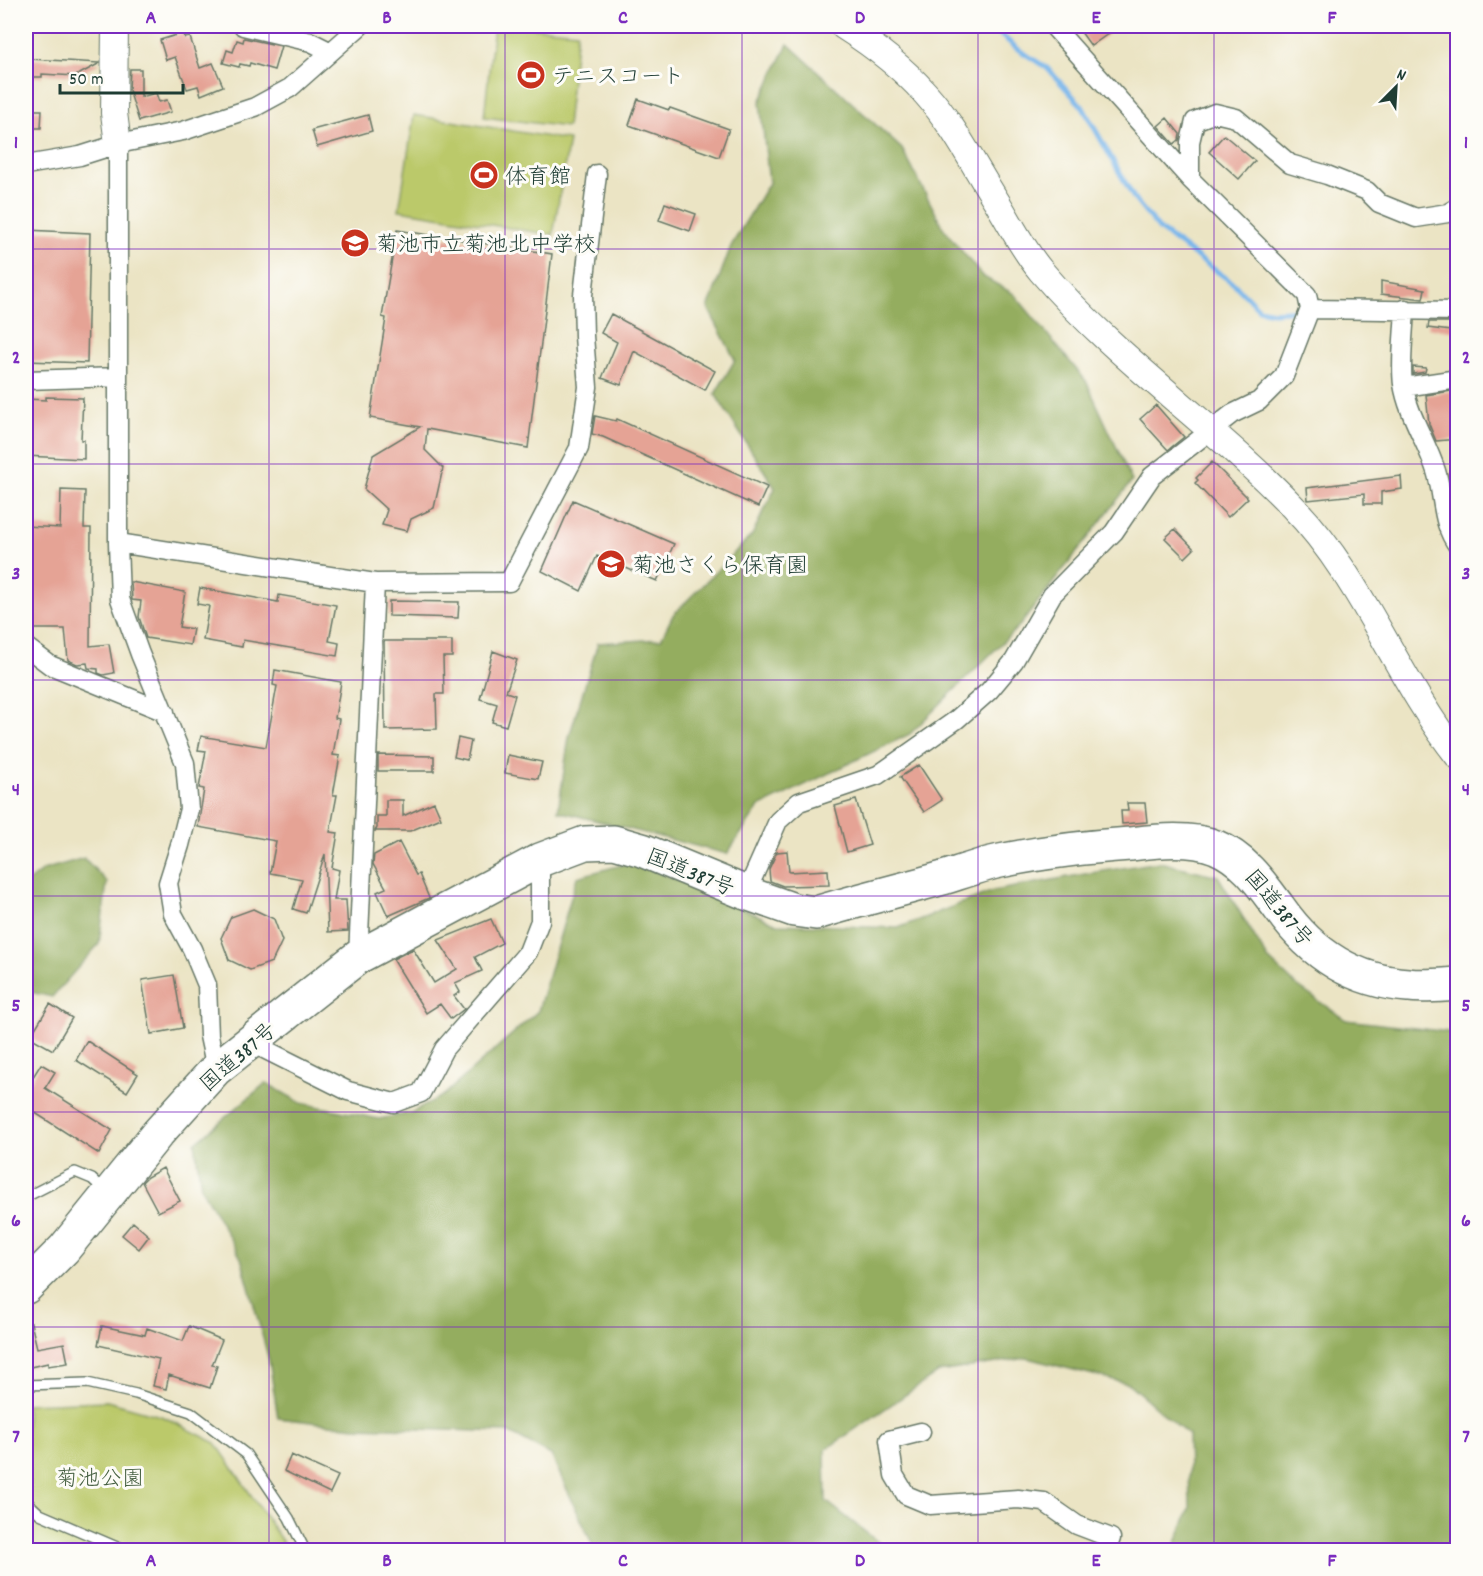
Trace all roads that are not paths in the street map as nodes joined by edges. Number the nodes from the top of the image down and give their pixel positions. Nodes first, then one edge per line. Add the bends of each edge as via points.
1 (115, 26) edge
2 (251, 26) edge
3 (360, 26) edge
4 (843, 26) edge
5 (1053, 26) edge
6 (329, 51) junction
7 (118, 144) junction
8 (26, 165) edge
9 (597, 174) dead end
10 (1190, 179) junction
11 (1458, 207) edge
12 (1310, 309) junction
13 (1405, 309) junction
14 (1458, 311) edge
15 (118, 377) junction
16 (26, 380) edge
17 (1458, 380) edge
18 (1404, 387) junction
19 (1210, 430) junction
20 (118, 543) junction
21 (1458, 546) edge
22 (375, 584) junction
23 (26, 647) edge
24 (165, 712) junction
25 (1458, 756) edge
26 (540, 860) junction
27 (746, 893) junction
28 (358, 957) junction
29 (1458, 984) edge
30 (250, 1042) junction
31 (216, 1069) junction
32 (109, 1194) junction
33 (26, 1197) edge
34 (26, 1287) edge
35 (26, 1385) edge
36 (921, 1432) dead end
37 (26, 1501) edge
38 (124, 1551) edge
39 (305, 1551) edge
40 (1107, 1551) edge

1 - 7 street via 114,113
2 - 6 street via 311,42
3 - 6 street
4 - 19 street via 898,66 926,94 950,125 1047,278 1102,335
5 - 10 street
6 - 7 street via 290,88 255,107 183,131
7 - 8 street via 80,156
7 - 15 street
9 - 22 street via 583,295 588,387 579,448 509,582
10 - 11 street via 1190,142 1195,122 1215,113 1236,118 1290,164 1368,191 1379,203 1416,218 1448,213
10 - 12 street via 1307,295
12 - 13 street
12 - 19 street via 1284,376 1259,401
13 - 14 street
13 - 18 street
15 - 16 street
15 - 20 street
17 - 18 street
18 - 21 street via 1437,472 1451,537
19 - 25 street via 1293,506 1325,545
19 - 27 street via 1152,476 1114,532 1052,595 1014,661 981,698 878,776 799,802 778,821
20 - 22 street
20 - 24 street via 120,599
22 - 28 street
23 - 24 street via 50,665
24 - 31 street via 185,763 189,809 168,883 173,914 207,985 209,1036
26 - 27 highway, 国道387号 via 585,843 614,842
26 - 28 highway, 国道387号
26 - 30 street via 540,921 528,952 444,1048 421,1093 394,1103 348,1090
27 - 29 highway, 国道387号 via 794,910 816,913 997,861 1087,847 1190,842 1215,847 1241,861 1293,927 1335,963 1389,983
28 - 30 highway, 国道387号
30 - 31 highway, 国道387号
31 - 32 highway, 国道387号
32 - 33 lane via 92,1179 75,1172
32 - 34 highway, 国道387号 via 64,1249
35 - 39 lane via 87,1383 191,1412 246,1454 289,1518
36 - 40 street via 889,1440 894,1475 906,1495 930,1505 1018,1499 1044,1502 1077,1525 1111,1538
37 - 38 lane via 40,1514

